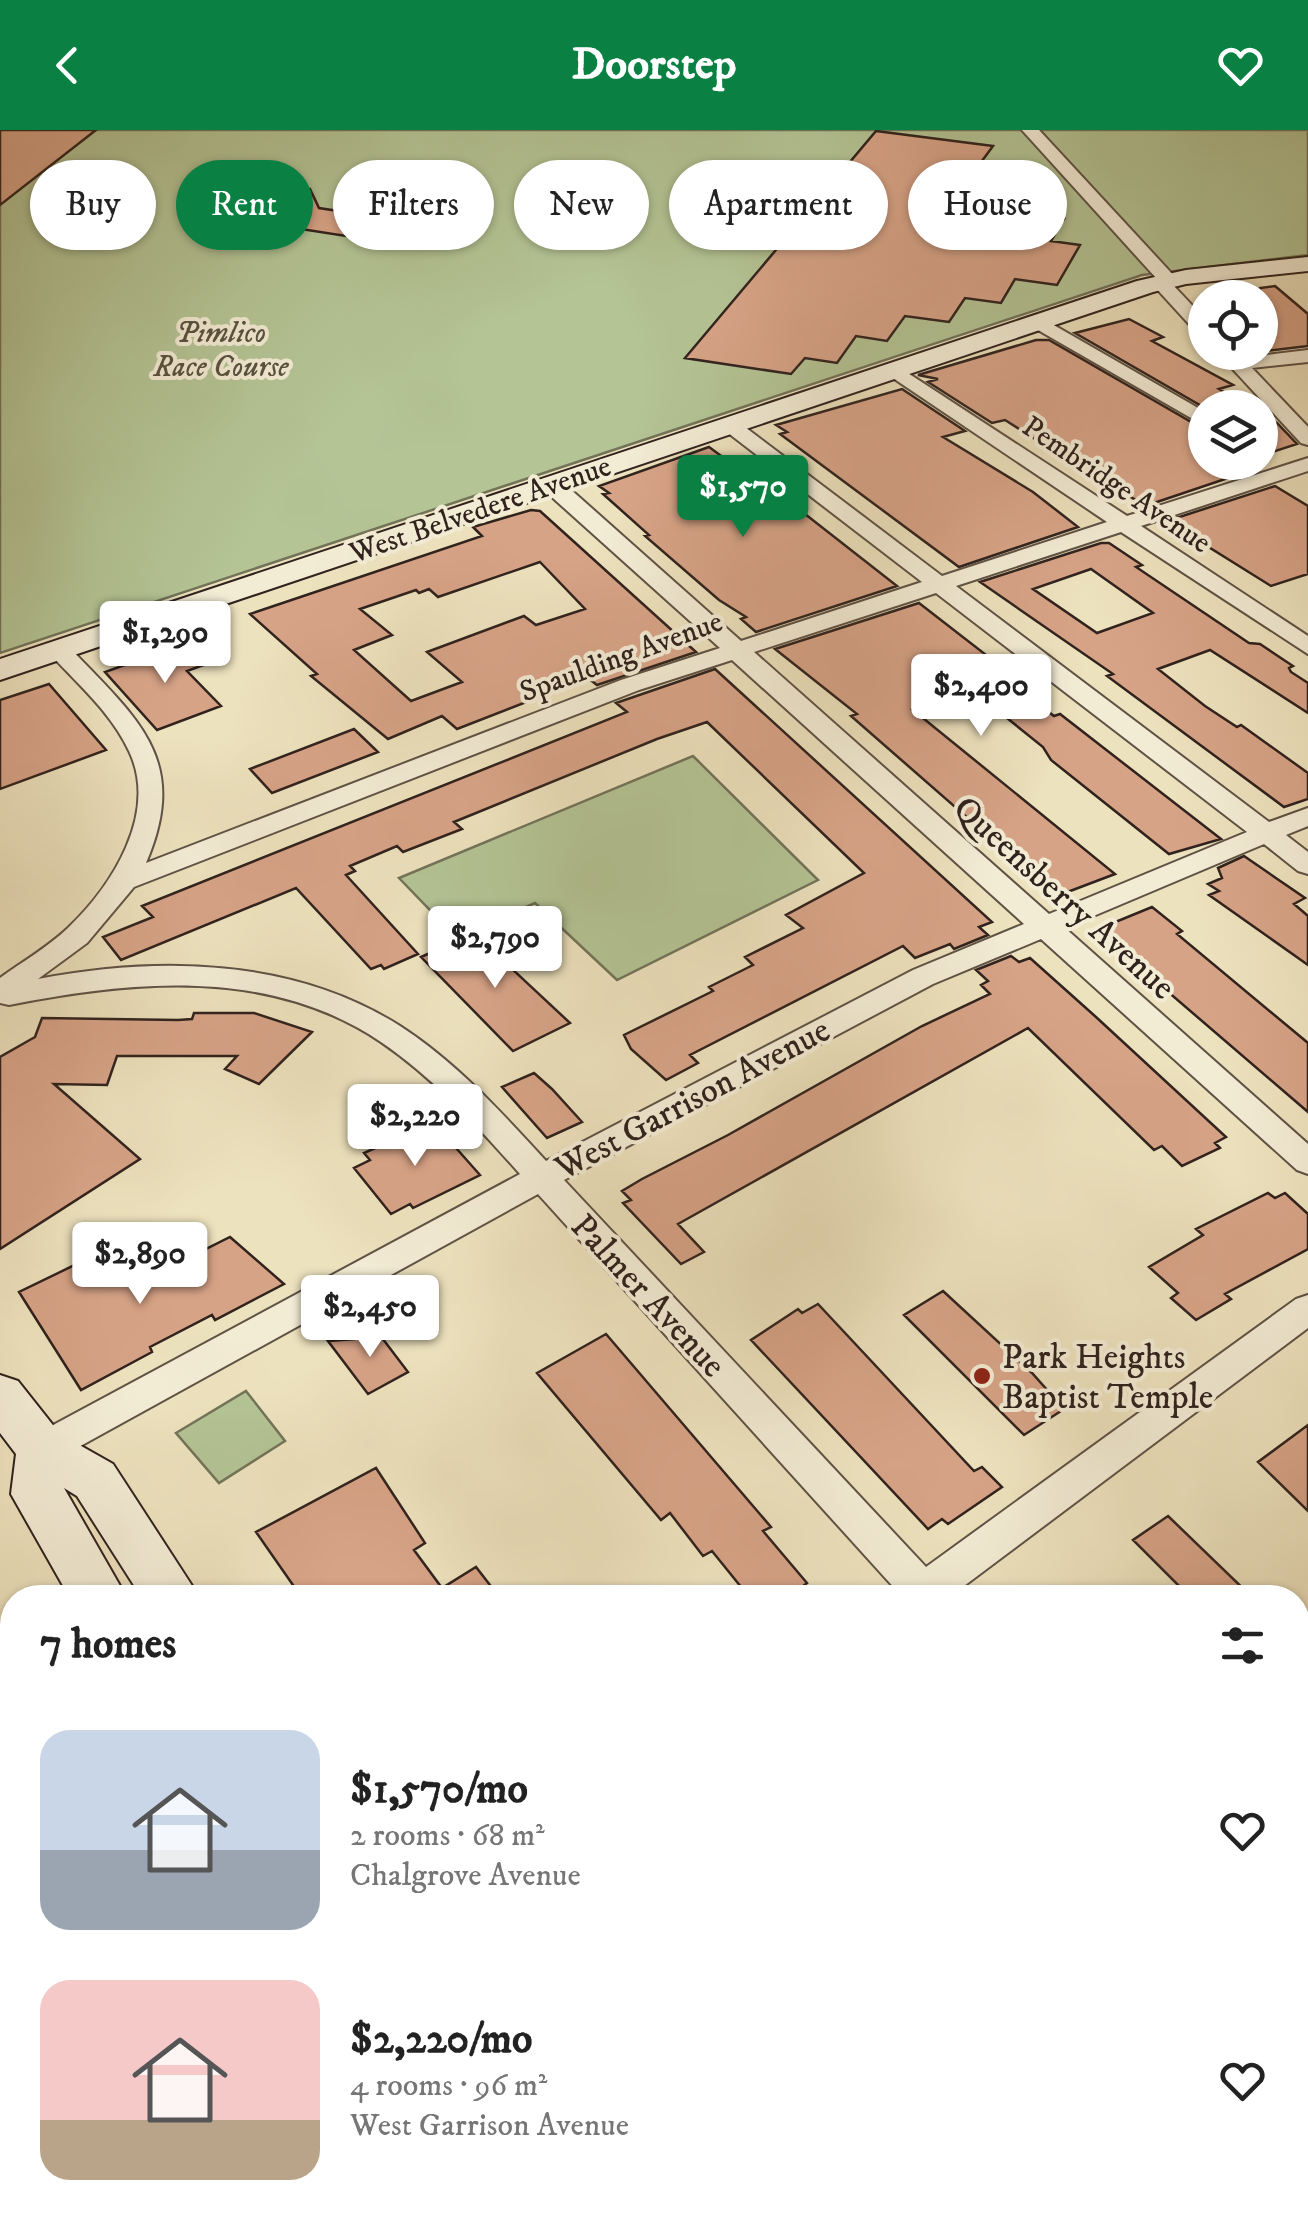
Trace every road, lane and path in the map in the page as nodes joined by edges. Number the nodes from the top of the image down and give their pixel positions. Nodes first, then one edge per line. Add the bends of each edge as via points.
1 (1030, 130) edge
2 (1308, 264) edge
3 (1165, 282) junction
4 (1188, 310) edge
5 (1038, 322) junction
6 (1308, 356) edge
7 (1278, 357) edge
8 (894, 370) junction
9 (1243, 370) edge
10 (1188, 410) edge
11 (730, 424) junction
12 (1308, 439) edge
13 (1299, 466) edge
14 (552, 485) junction
15 (1123, 523) junction
16 (938, 584) junction
17 (1308, 647) edge
18 (735, 648) junction
19 (60, 650) junction
20 (0, 670) edge
21 (1308, 816) edge
22 (1266, 833) junction
23 (1308, 865) edge
24 (124, 881) junction
25 (1043, 924) junction
26 (0, 995) edge
27 (1308, 1162) edge
28 (541, 1178) junction
29 (1308, 1309) edge
30 (14, 1420) edge
31 (92, 1585) edge
32 (164, 1585) edge
33 (913, 1585) edge
34 (938, 1585) edge

1 - 3 street
2 - 3 main road, West Belvedere Avenue
3 - 4 street
3 - 5 main road, West Belvedere Avenue
5 - 8 main road, West Belvedere Avenue
5 - 10 street
6 - 7 street
8 - 11 main road, West Belvedere Avenue
8 - 15 street, Pembridge Avenue
9 - 12 street
11 - 14 main road, West Belvedere Avenue
11 - 16 street
13 - 15 street, Spaulding Avenue
14 - 18 street, Queensberry Avenue
14 - 19 main road, West Belvedere Avenue
15 - 16 street, Spaulding Avenue
15 - 17 street, Pembridge Avenue
16 - 18 street, Spaulding Avenue
16 - 22 street
18 - 24 street, Spaulding Avenue
18 - 25 street, Queensberry Avenue
19 - 20 main road, West Belvedere Avenue
19 - 24 street via 124,721 149,761 152,811
21 - 22 street, West Garrison Avenue
22 - 23 street
22 - 25 street, West Garrison Avenue
24 - 26 street, Spaulding Avenue via 77,936
25 - 27 street, Queensberry Avenue
25 - 28 street, West Garrison Avenue via 923,977
26 - 28 street, Palmer Avenue via 155,974 221,978 310,996 396,1036
28 - 30 street, West Garrison Avenue
28 - 33 street, Palmer Avenue
29 - 34 street
30 - 31 main road via 37,1494
30 - 32 main road via 95,1480

